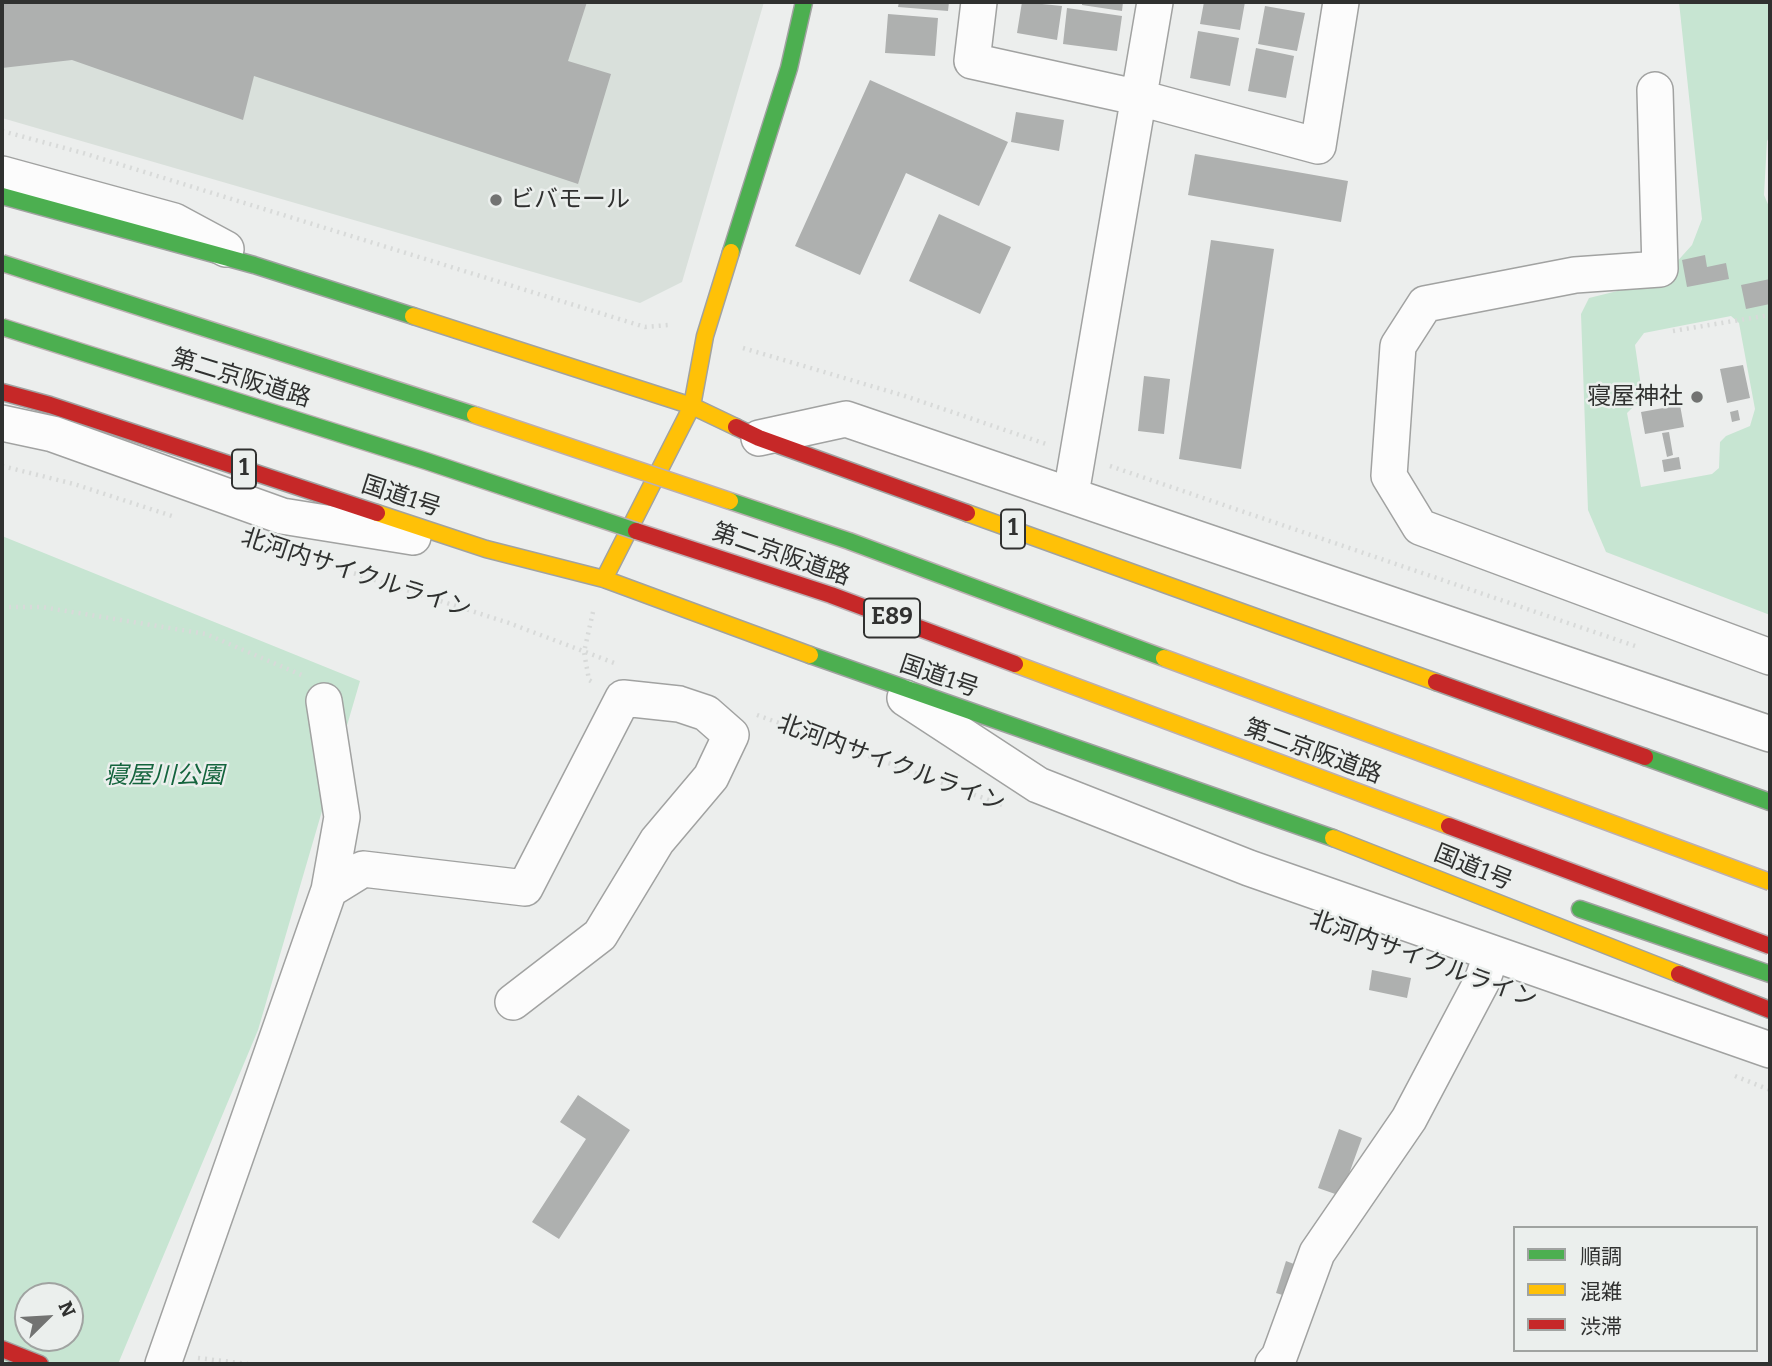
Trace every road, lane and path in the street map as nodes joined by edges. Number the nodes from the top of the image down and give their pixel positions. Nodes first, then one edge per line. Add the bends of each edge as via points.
1 (804, 2) edge
2 (979, 2) edge
3 (1155, 2) edge
4 (1341, 2) edge
5 (1655, 90) dead end
6 (1140, 98) junction
7 (2, 131) edge
8 (2, 174) edge
9 (2, 196) edge
10 (2, 263) edge
11 (254, 265) junction
12 (1770, 315) edge
13 (668, 325) dead end
14 (2, 327) edge
15 (1673, 331) dead end
16 (743, 348) dead end
17 (2, 392) edge
18 (692, 407) junction
19 (2, 423) edge
20 (759, 438) junction
21 (1078, 455) junction
22 (2, 467) edge
23 (1071, 494) junction
24 (180, 518) dead end
25 (486, 550) junction
26 (285, 552) dead end
27 (1116, 566) junction
28 (604, 579) junction
29 (2, 607) edge
30 (1640, 648) dead end
31 (584, 652) junction
32 (1770, 657) edge
33 (877, 680) junction
34 (623, 682) junction
35 (324, 701) joint
36 (754, 714) dead end
37 (1770, 734) edge
38 (1770, 802) edge
39 (1014, 809) dead end
40 (1770, 818) edge
41 (1377, 855) junction
42 (1770, 882) edge
43 (1505, 889) dead end
44 (329, 890) junction
45 (1576, 907) dead end
46 (1770, 946) edge
47 (1492, 953) junction
48 (1770, 974) edge
49 (513, 1002) dead end
50 (1770, 1010) edge
51 (1770, 1050) edge
52 (1731, 1075) dead end
53 (1770, 1090) edge
54 (2, 1349) edge
55 (164, 1359) edge
56 (40, 1364) edge
57 (248, 1364) edge
58 (1273, 1364) edge

1 - 18 main road via 789,68 705,337
2 - 6 street via 972,61
3 - 6 street
4 - 6 street via 1318,146
5 - 32 street via 1660,269 1575,275 1425,304 1398,346 1389,476 1420,527
6 - 21 street
7 - 13 path via 645,327
8 - 11 street via 174,221
9 - 11 main road, 1
10 - 42 main road, 第二京阪道路 / E89, bridge via 446,405 849,541
11 - 18 main road, 1
12 - 15 path
14 - 46 main road, 第二京阪道路 / E89, bridge via 831,595
16 - 21 path via 905,396
17 - 25 main road, 国道1号 / 1
18 - 20 main road, 1
18 - 28 main road
19 - 25 street via 53,434 282,516
20 - 23 street via 846,419
20 - 27 main road, 1
21 - 23 street
21 - 30 path
22 - 24 path via 75,484
23 - 37 street
25 - 28 main road, 国道1号 / 1
26 - 31 path, 北河内サイクルライン via 509,623
27 - 38 main road, 1
27 - 40 main road via 1299,646
28 - 31 path
28 - 33 main road, 国道1号 / 1
29 - 35 path via 42,607 206,635 304,676
31 - 34 path, 北河内サイクルライン
31 - 34 path via 589,680
33 - 41 main road, 国道1号 / 1
33 - 47 street via 1038,785 1249,868
34 - 44 street via 525,888 363,869
34 - 49 street via 706,713 731,735 711,777 657,841 600,935
35 - 44 street via 342,817
36 - 39 path, 北河内サイクルライン
41 - 43 main road
41 - 50 main road, 国道1号 / 1
44 - 55 street
45 - 48 main road
47 - 51 street
47 - 58 street via 1482,981 1409,1119 1317,1253
52 - 53 path
54 - 56 main road
55 - 57 path

